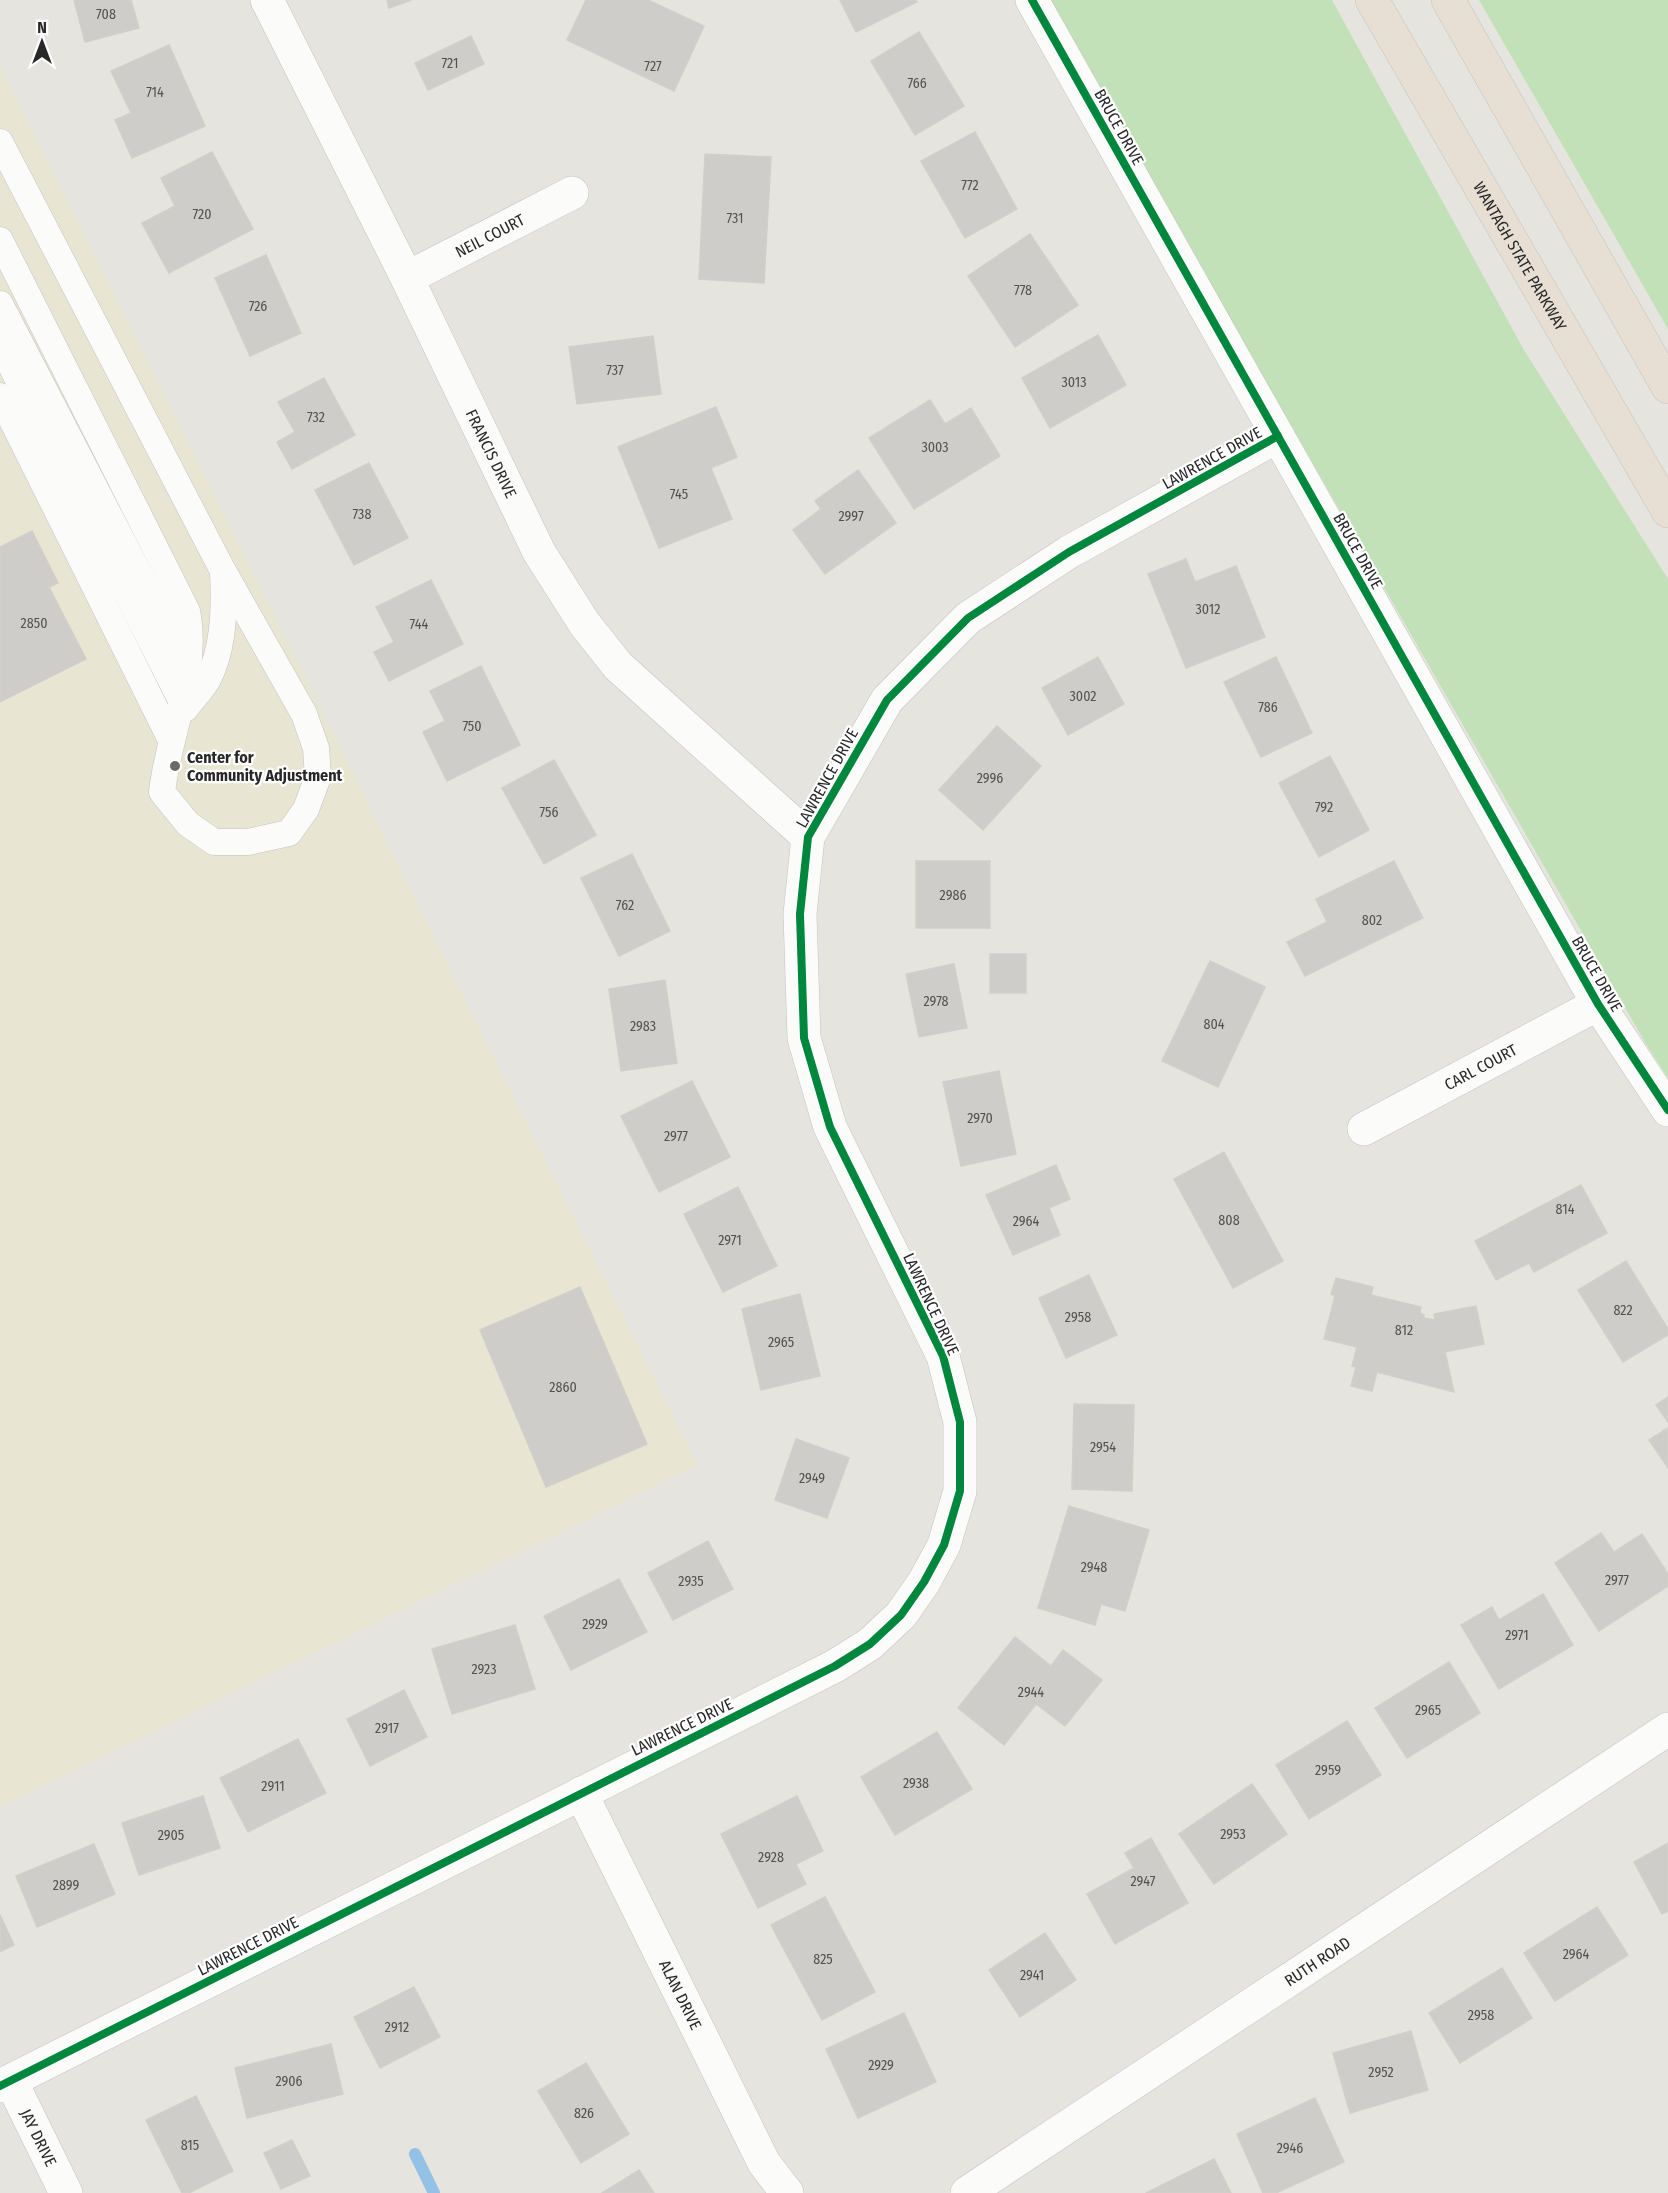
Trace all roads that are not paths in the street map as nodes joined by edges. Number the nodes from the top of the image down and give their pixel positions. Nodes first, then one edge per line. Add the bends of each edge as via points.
1 (267, 0) edge
2 (1032, 0) edge
3 (1372, 0) edge
4 (1448, 0) edge
5 (0, 142) edge
6 (572, 193) dead end
7 (0, 240) edge
8 (406, 278) junction
9 (0, 303) edge
10 (0, 344) edge
11 (1668, 387) edge
12 (0, 396) edge
13 (1278, 436) junction
14 (1668, 511) edge
15 (222, 569) junction
16 (188, 668) junction
17 (177, 721) junction
18 (808, 837) junction
19 (1598, 1004) junction
20 (1668, 1110) edge
21 (1364, 1129) dead end
22 (1668, 1729) edge
23 (581, 1793) junction
24 (6, 2084) edge
25 (66, 2193) edge
26 (787, 2193) edge
27 (967, 2193) edge

1 - 8 street, FRANCIS DRIVE
2 - 13 street, BRUCE DRIVE
3 - 14 highway, WANTAGH STATE PARKWAY
4 - 11 highway
5 - 15 lane
6 - 8 street, NEIL COURT
7 - 16 lane via 187,611 192,635
8 - 18 street, FRANCIS DRIVE via 539,552 584,623 618,666
9 - 16 lane
10 - 17 lane
12 - 17 lane
13 - 18 street, LAWRENCE DRIVE via 1069,552 968,618 887,700
13 - 19 street, BRUCE DRIVE
15 - 17 lane via 220,638 208,678
15 - 17 lane via 304,714 316,748 318,777 306,809 289,832 249,842 214,842 188,824 162,792
16 - 17 lane
18 - 23 street, LAWRENCE DRIVE via 800,914 804,1038 830,1127 943,1356 960,1422 960,1491 944,1545 924,1582 901,1615 870,1644 835,1666
19 - 20 street, BRUCE DRIVE
19 - 21 street, CARL COURT
22 - 27 street, RUTH ROAD
23 - 24 street, LAWRENCE DRIVE
23 - 26 street, ALAN DRIVE via 765,2163
24 - 25 street, JAY DRIVE

